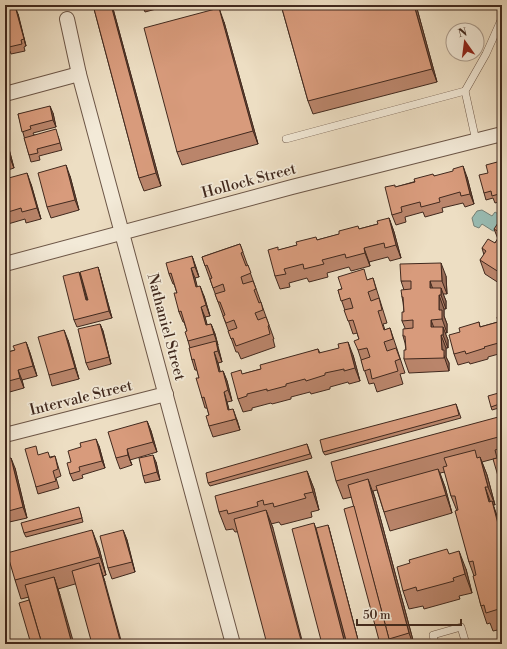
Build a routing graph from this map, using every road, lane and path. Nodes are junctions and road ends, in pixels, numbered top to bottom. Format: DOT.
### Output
graph roads {
  1 [pos="502,18"];
  2 [pos="66,19"];
  3 [pos="79,74"];
  4 [pos="464,90"];
  5 [pos="5,94"];
  6 [pos="502,134"];
  7 [pos="286,139"];
  8 [pos="476,141"];
  9 [pos="122,232"];
  10 [pos="5,264"];
  11 [pos="166,394"];
  12 [pos="5,436"];
  13 [pos="233,644"];
  14 [pos="435,644"];
  15 [pos="466,644"];
  1 -- 4 [label="lane"];
  2 -- 3 [label="street, Nathaniel Street"];
  3 -- 5 [label="street"];
  3 -- 9 [label="street, Nathaniel Street"];
  4 -- 7 [label="lane"];
  4 -- 8 [label="lane"];
  6 -- 8 [label="street, Hollock Street"];
  8 -- 9 [label="street, Hollock Street"];
  9 -- 10 [label="street, Hollock Street"];
  9 -- 11 [label="street, Nathaniel Street"];
  11 -- 12 [label="street, Intervale Street"];
  11 -- 13 [label="street, Nathaniel Street"];
  14 -- 15 [label="lane"];
}
